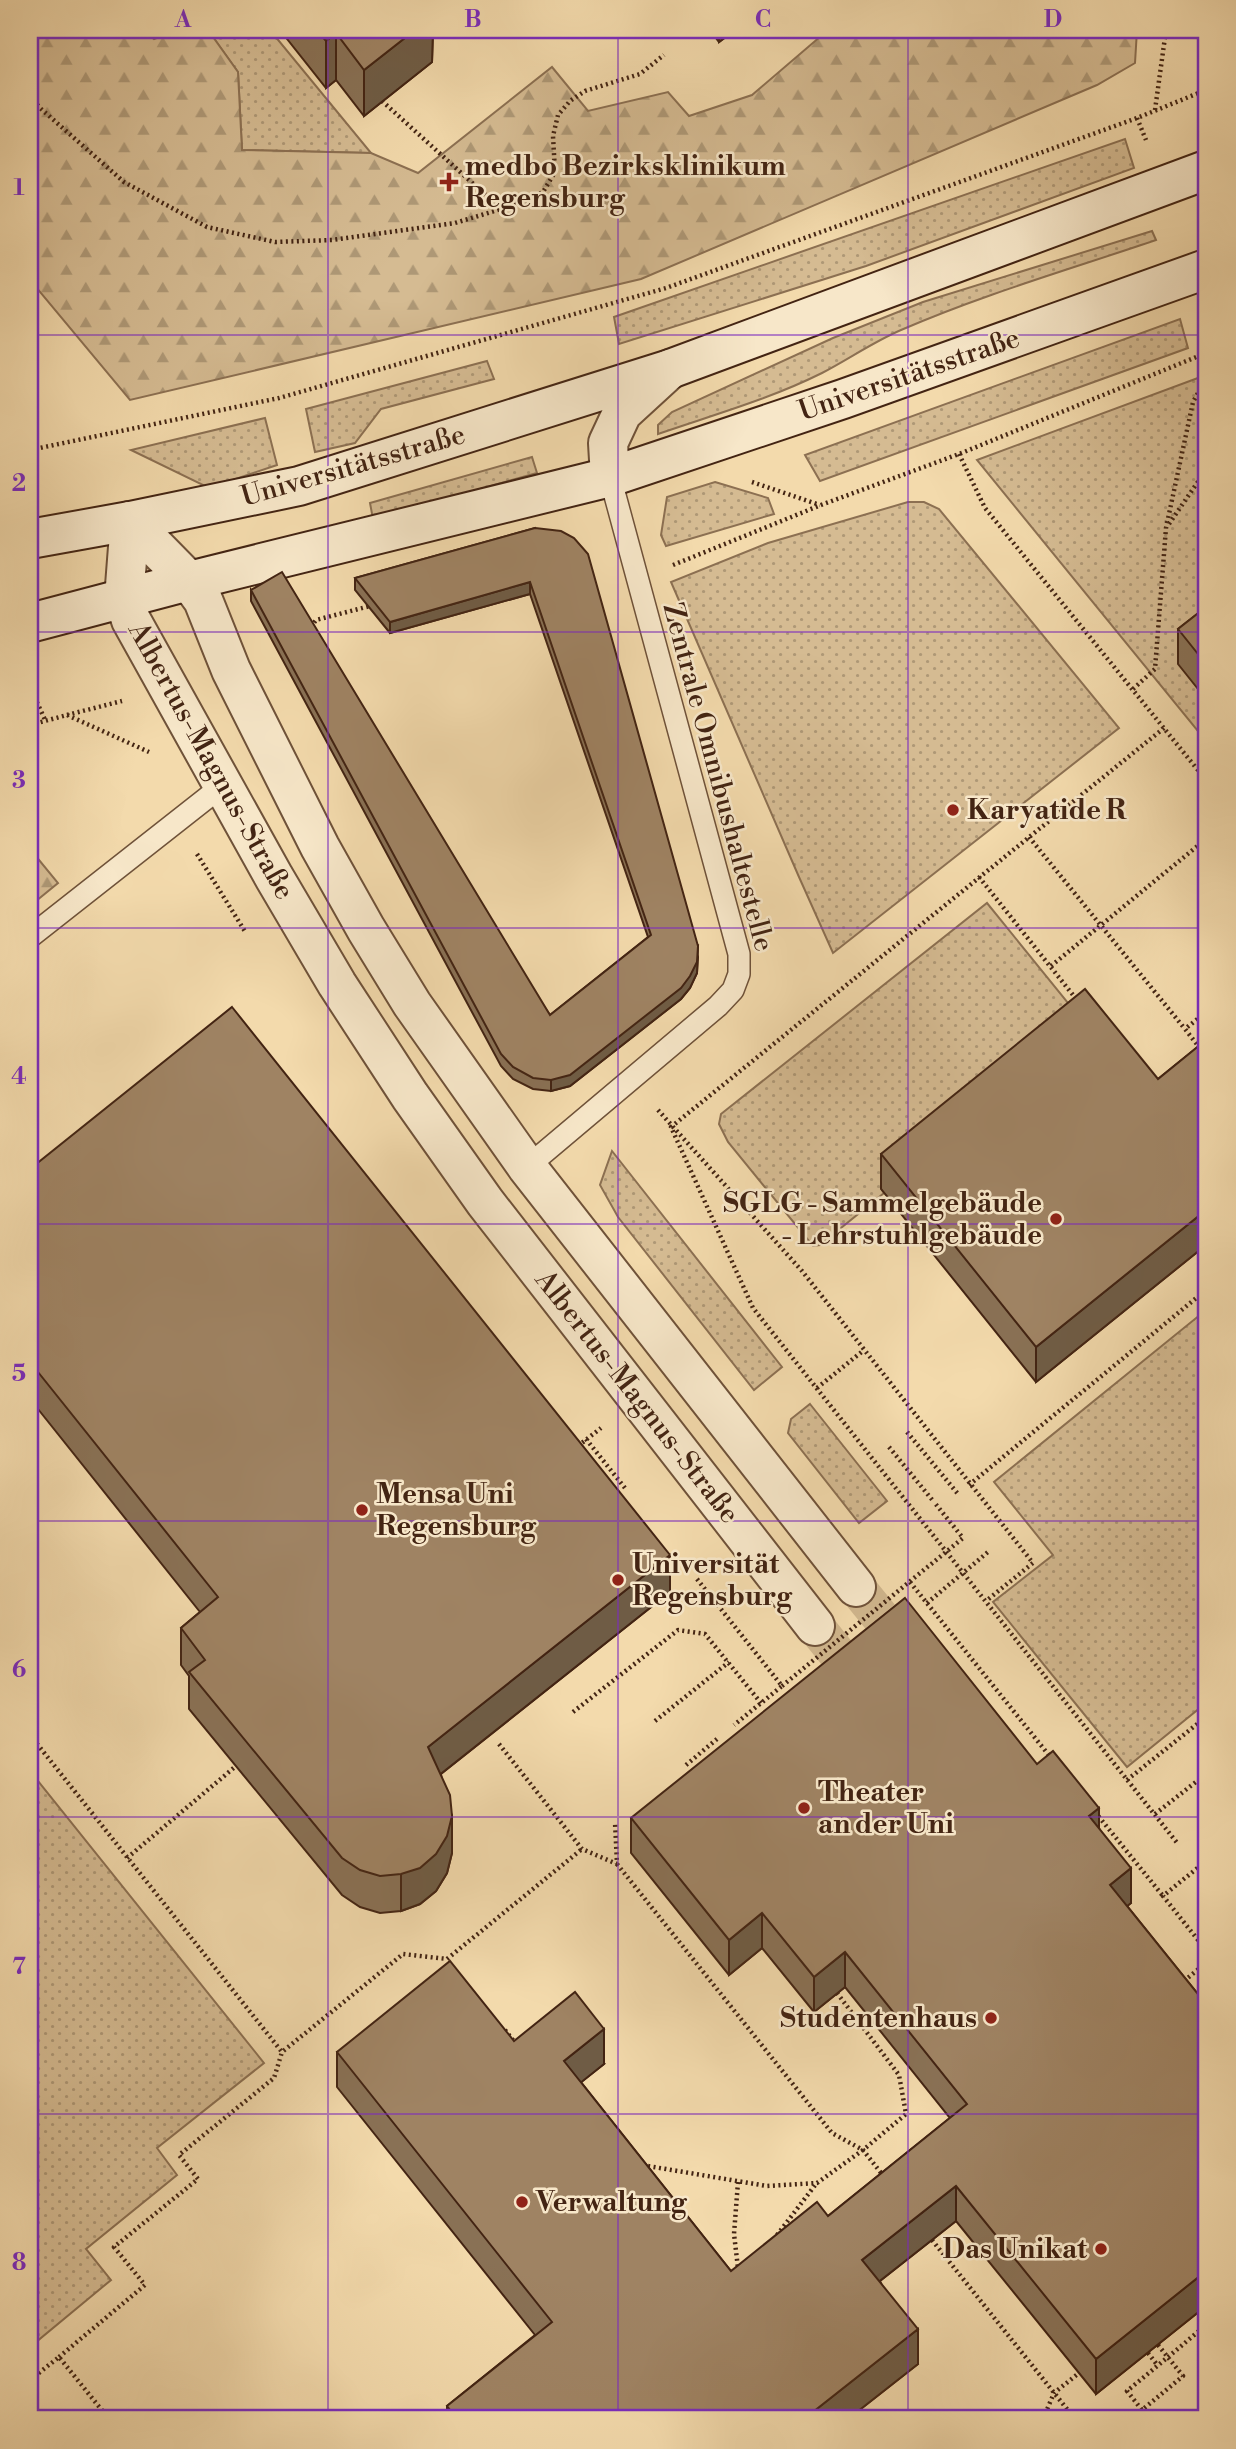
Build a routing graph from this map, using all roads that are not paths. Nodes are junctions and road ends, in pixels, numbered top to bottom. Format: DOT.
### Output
graph roads {
  1 [pos="1206,170"];
  2 [pos="1206,269"];
  3 [pos="670,369"];
  4 [pos="610,477"];
  5 [pos="130,522"];
  6 [pos="30,539"];
  7 [pos="189,581"];
  8 [pos="124,599"];
  9 [pos="30,623"];
  10 [pos="222,786"];
  11 [pos="30,937"];
  12 [pos="527,1167"];
  13 [pos="485,1202"];
  14 [pos="856,1587"];
  15 [pos="815,1626"];
  1 -- 3 [label="street, Universitätsstraße"];
  2 -- 4 [label="street, Universitätsstraße"];
  3 -- 4 [label="street, Universitätsstraße"];
  3 -- 5 [label="street, Universitätsstraße"];
  4 -- 7 [label="street, Universitätsstraße"];
  4 -- 12 [label="lane, Zentrale Omnibushaltestelle"];
  5 -- 6 [label="street, Universitätsstraße"];
  5 -- 7 [label="street, Albertus-Magnus-Straße"];
  5 -- 8 [label="street, Albertus-Magnus-Straße"];
  7 -- 8 [label="street, Universitätsstraße"];
  7 -- 12 [label="street, Albertus-Magnus-Straße"];
  8 -- 9 [label="street, Universitätsstraße"];
  8 -- 10 [label="street, Albertus-Magnus-Straße"];
  10 -- 11 [label="lane"];
  10 -- 13 [label="street, Albertus-Magnus-Straße"];
  12 -- 13 [label="street"];
  12 -- 14 [label="street, Albertus-Magnus-Straße"];
  13 -- 15 [label="street, Albertus-Magnus-Straße"];
}
